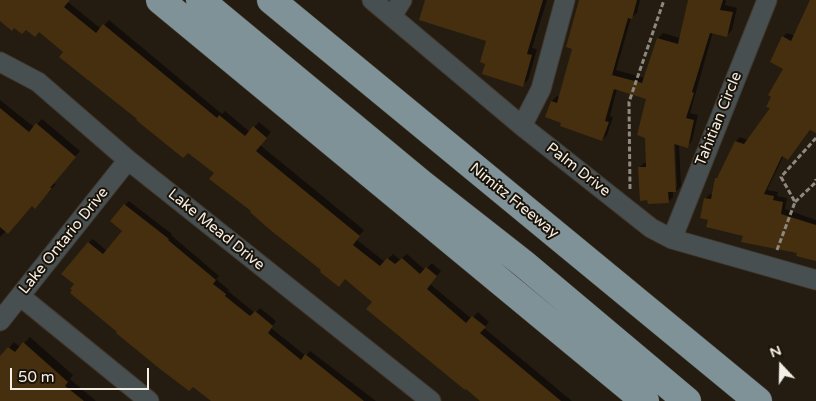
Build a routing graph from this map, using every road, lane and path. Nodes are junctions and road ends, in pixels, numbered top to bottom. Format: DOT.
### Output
graph roads {
  1 [pos="160,0"];
  2 [pos="200,0"];
  3 [pos="270,0"];
  4 [pos="372,0"];
  5 [pos="402,0"];
  6 [pos="565,0"];
  7 [pos="664,0"];
  8 [pos="767,0"];
  9 [pos="392,16"];
  10 [pos="0,62"];
  11 [pos="522,126"];
  12 [pos="816,138"];
  13 [pos="128,160"];
  14 [pos="816,179"];
  15 [pos="794,202"];
  16 [pos="624,206"];
  17 [pos="672,239"];
  18 [pos="768,266"];
  19 [pos="816,280"];
  20 [pos="20,296"];
  21 [pos="0,321"];
  22 [pos="149,401"];
  23 [pos="431,401"];
  24 [pos="645,401"];
  25 [pos="688,401"];
  26 [pos="758,401"];
  1 -- 24 [label="highway"];
  2 -- 25 [label="highway"];
  3 -- 26 [label="highway, Nimitz Freeway"];
  4 -- 9 [label="street, Palm Drive"];
  5 -- 9 [label="street"];
  6 -- 11 [label="street"];
  7 -- 16 [label="path"];
  8 -- 17 [label="street, Tahitian Circle"];
  9 -- 11 [label="street, Palm Drive"];
  10 -- 13 [label="street, Lake Mead Drive"];
  11 -- 16 [label="street, Palm Drive"];
  12 -- 15 [label="path"];
  13 -- 20 [label="street, Lake Ontario Drive"];
  13 -- 23 [label="street, Lake Mead Drive"];
  14 -- 15 [label="path"];
  15 -- 18 [label="path"];
  16 -- 17 [label="street, Palm Drive"];
  17 -- 18 [label="street, Palm Drive"];
  18 -- 19 [label="street, Palm Drive"];
  20 -- 21 [label="street, Lake Ontario Drive"];
  20 -- 22 [label="street"];
}
